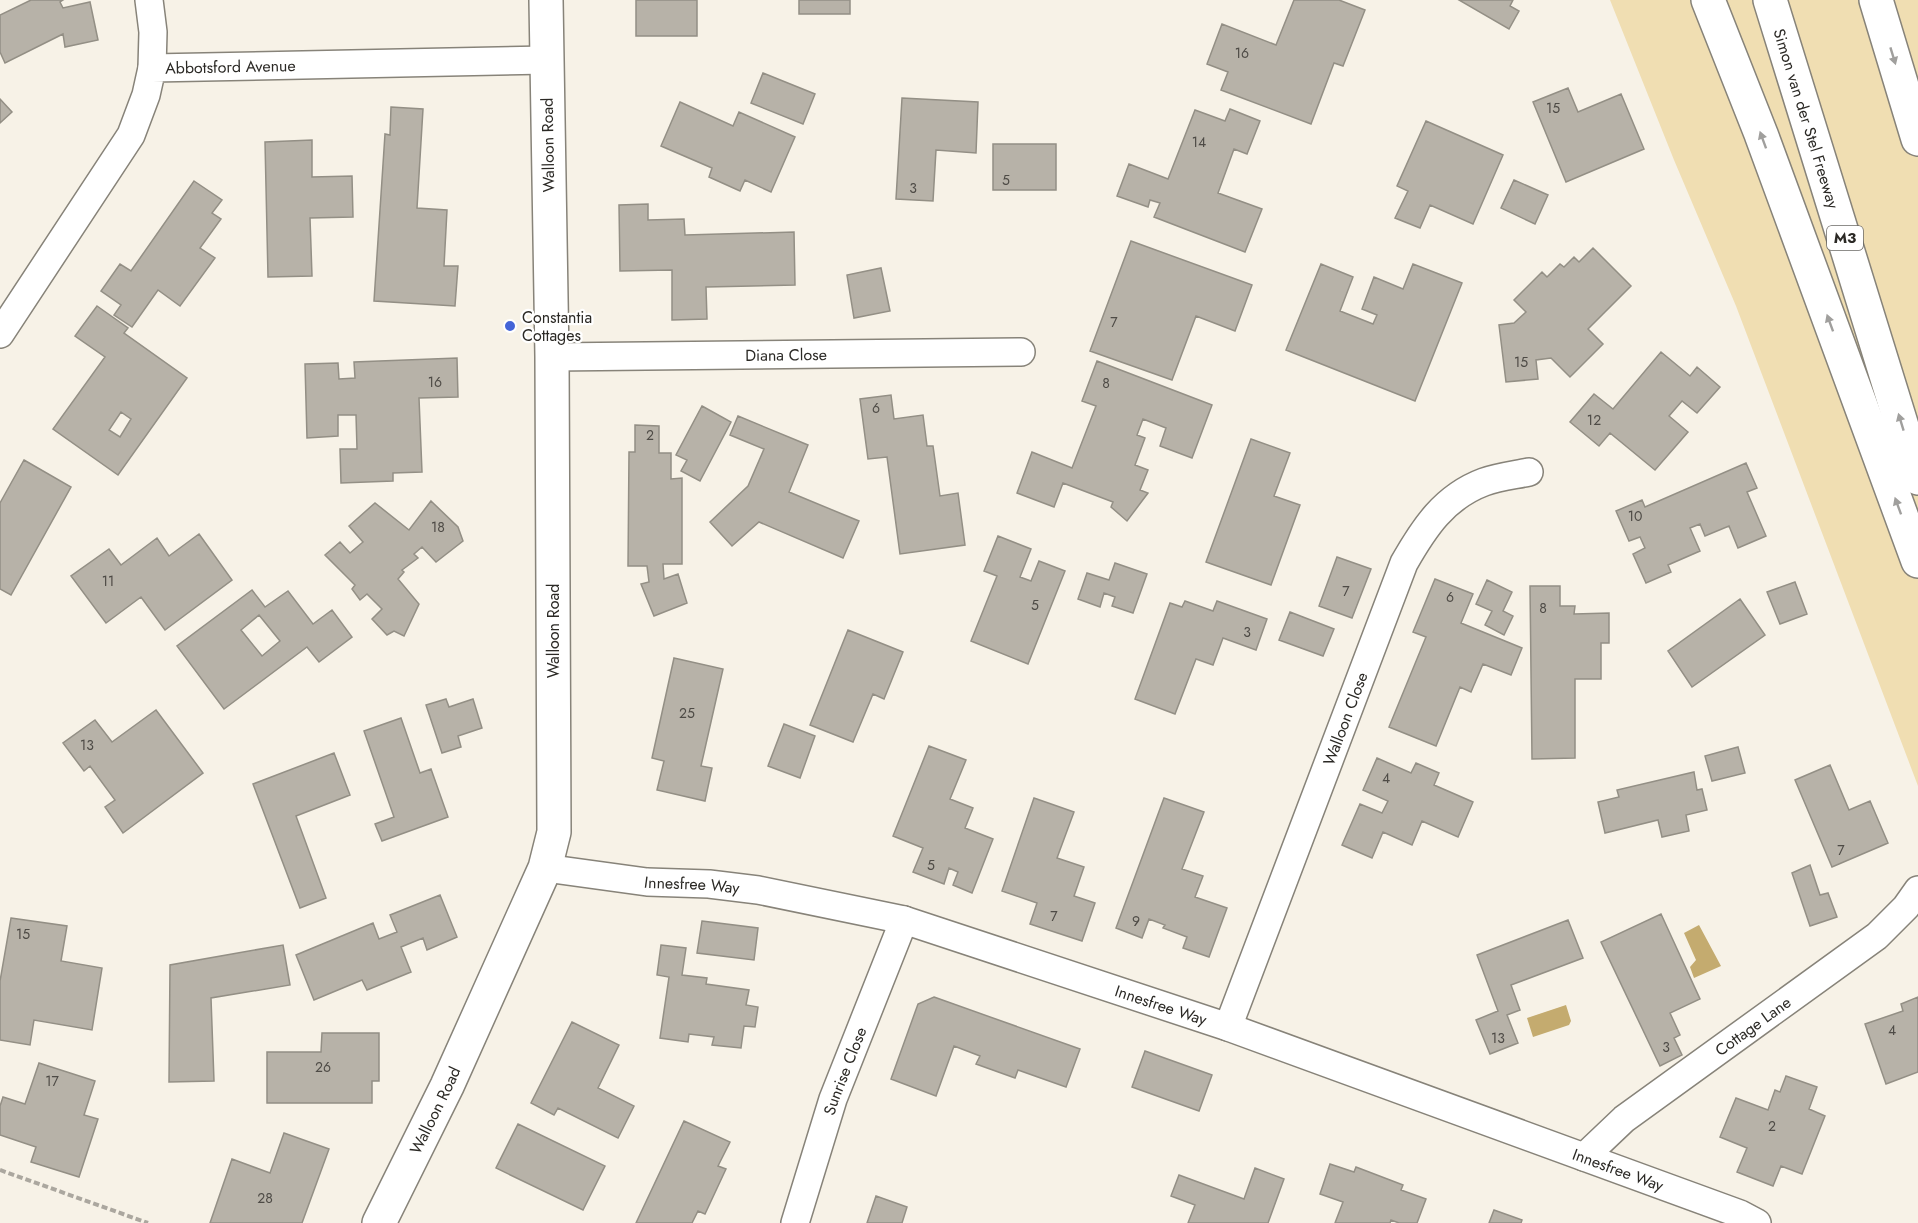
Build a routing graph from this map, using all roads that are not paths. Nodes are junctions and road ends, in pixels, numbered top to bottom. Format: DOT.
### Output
graph roads {
  1 [pos="149,0"];
  2 [pos="546,0"];
  3 [pos="1708,0"];
  4 [pos="1770,0"];
  5 [pos="1876,0"];
  6 [pos="547,60"];
  7 [pos="152,68"];
  8 [pos="1918,139"];
  9 [pos="0,334"];
  10 [pos="1021,352"];
  11 [pos="552,357"];
  12 [pos="1529,472"];
  13 [pos="1918,478"];
  14 [pos="1918,561"];
  15 [pos="546,868"];
  16 [pos="1918,890"];
  17 [pos="904,920"];
  18 [pos="1228,1027"];
  19 [pos="1584,1157"];
  20 [pos="379,1223"];
  21 [pos="795,1223"];
  22 [pos="1757,1223"];
  1 -- 7 [label="street"];
  2 -- 6 [label="main road, Walloon Road"];
  14 -- 3 [label="main road, one-way"];
  13 -- 4 [label="main road, Simon van der Stel Freeway / M3, one-way"];
  5 -- 8 [label="main road, one-way"];
  6 -- 7 [label="street, Abbotsford Avenue"];
  6 -- 11 [label="main road, Walloon Road"];
  7 -- 9 [label="street, Abbotsford Avenue"];
  10 -- 11 [label="street, Diana Close"];
  11 -- 15 [label="main road, Walloon Road"];
  12 -- 18 [label="street, Walloon Close"];
  15 -- 17 [label="street, Innesfree Way"];
  15 -- 20 [label="main road, Walloon Road"];
  16 -- 19 [label="street, Cottage Lane"];
  17 -- 18 [label="street, Innesfree Way"];
  17 -- 21 [label="street, Sunrise Close"];
  18 -- 19 [label="street, Innesfree Way"];
  19 -- 22 [label="street, Innesfree Way"];
}
